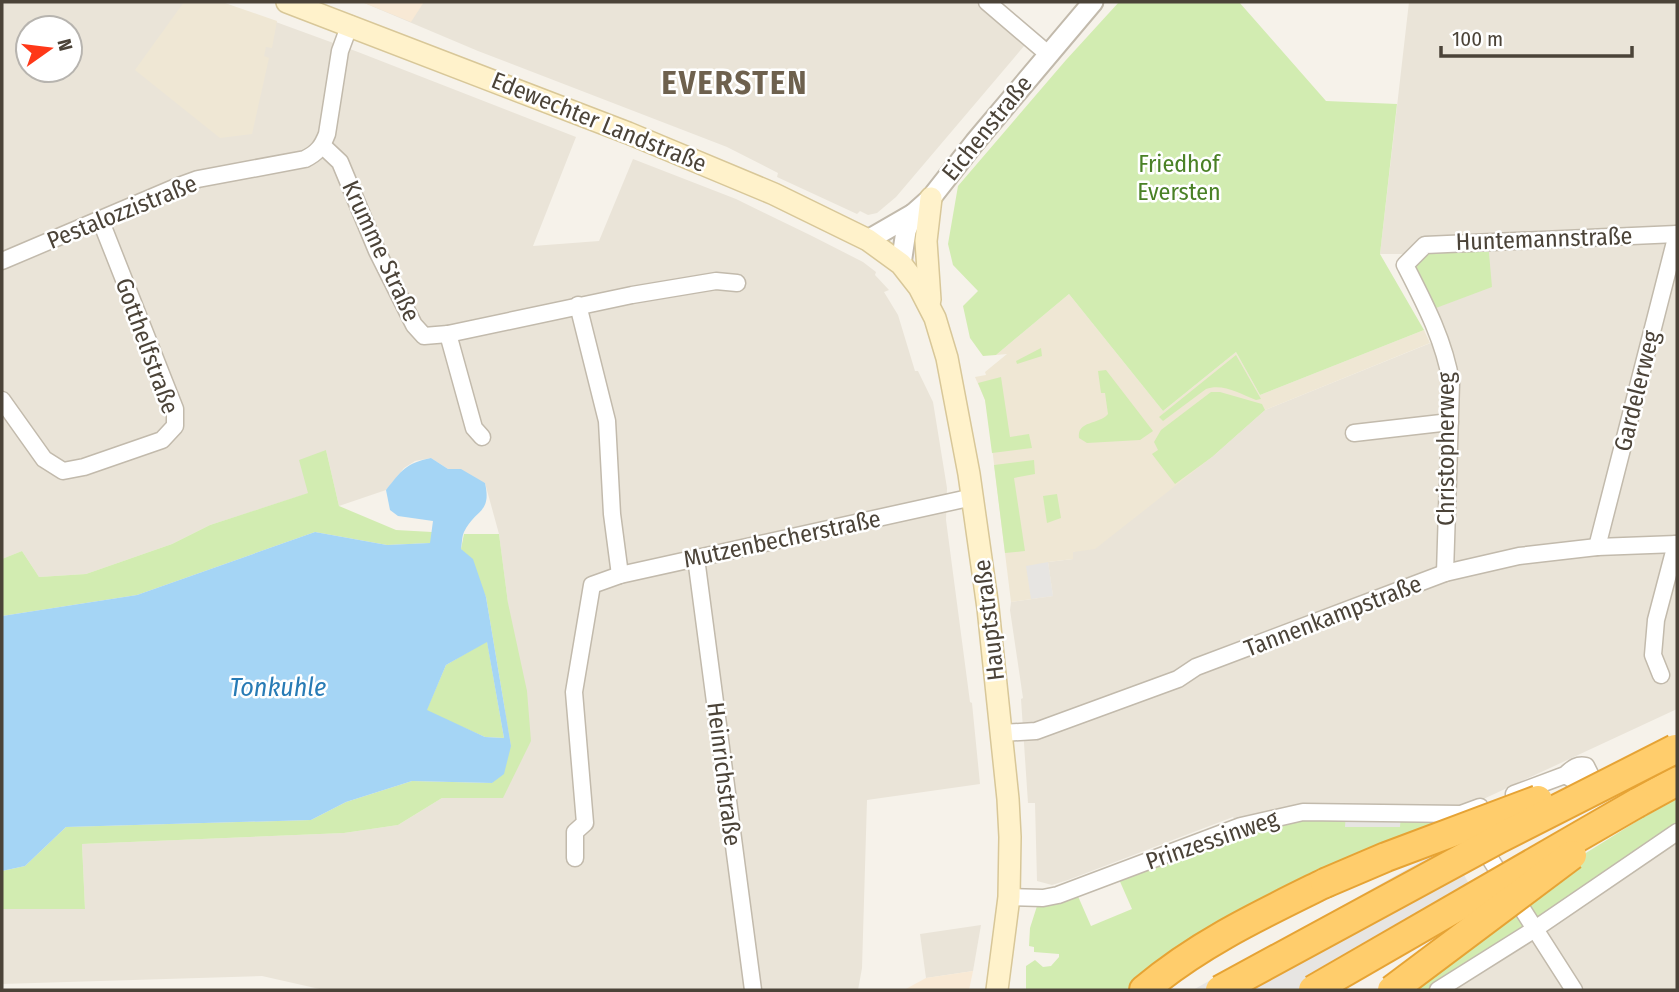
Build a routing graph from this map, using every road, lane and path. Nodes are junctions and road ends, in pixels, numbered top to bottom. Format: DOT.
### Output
graph roads {
  1 [pos="287,2"];
  2 [pos="987,2"];
  3 [pos="1093,2"];
  4 [pos="350,24"];
  5 [pos="1048,54"];
  6 [pos="323,146"];
  7 [pos="931,198"];
  8 [pos="913,214"];
  9 [pos="100,219"];
  10 [pos="1677,234"];
  11 [pos="868,240"];
  12 [pos="926,247"];
  13 [pos="1415,254"];
  14 [pos="2,261"];
  15 [pos="901,264"];
  16 [pos="737,283"];
  17 [pos="578,306"];
  18 [pos="932,311"];
  19 [pos="448,334"];
  20 [pos="2,400"];
  21 [pos="1450,422"];
  22 [pos="478,433"];
  23 [pos="1354,433"];
  24 [pos="973,497"];
  25 [pos="1676,544"];
  26 [pos="1597,547"];
  27 [pos="696,558"];
  28 [pos="1445,573"];
  29 [pos="620,575"];
  30 [pos="1661,675"];
  31 [pos="1002,733"];
  32 [pos="1676,748"];
  33 [pos="1565,775"];
  34 [pos="1677,781"];
  35 [pos="1637,803"];
  36 [pos="1461,814"];
  37 [pos="1677,832"];
  38 [pos="575,858"];
  39 [pos="1009,897"];
  40 [pos="1535,929"];
  41 [pos="753,990"];
  42 [pos="997,990"];
  43 [pos="1144,990"];
  44 [pos="1220,990"];
  45 [pos="1312,990"];
  46 [pos="1392,990"];
  47 [pos="1438,990"];
  48 [pos="1574,990"];
  1 -- 4 [label="main road, Edewechter Landstraße"];
  2 -- 5 [label="street"];
  3 -- 5 [label="street, Eichenstraße"];
  4 -- 6 [label="street"];
  4 -- 11 [label="main road, Edewechter Landstraße"];
  5 -- 7 [label="street, Eichenstraße"];
  6 -- 9 [label="street, Pestalozzistraße"];
  6 -- 19 [label="street, Krumme Straße"];
  7 -- 8 [label="street, Eichenstraße"];
  7 -- 12 [label="main road"];
  8 -- 11 [label="street, Eichenstraße"];
  8 -- 15 [label="street"];
  9 -- 14 [label="street, Pestalozzistraße"];
  9 -- 20 [label="street, Gotthelfstraße"];
  10 -- 13 [label="street, Huntemannstraße"];
  10 -- 26 [label="street, Gardelerweg"];
  11 -- 15 [label="main road, Edewechter Landstraße"];
  12 -- 15 [label="main road"];
  12 -- 18 [label="main road"];
  13 -- 21 [label="street, Christopherweg"];
  15 -- 18 [label="main road, Hauptstraße"];
  16 -- 17 [label="street, Krumme Straße"];
  17 -- 19 [label="street, Krumme Straße"];
  17 -- 29 [label="street"];
  18 -- 24 [label="main road, Hauptstraße"];
  19 -- 22 [label="street"];
  21 -- 23 [label="street"];
  21 -- 28 [label="street, Christopherweg"];
  24 -- 27 [label="street, Mutzenbecherstraße"];
  24 -- 31 [label="main road, Hauptstraße"];
  25 -- 26 [label="street, Tannenkampstraße"];
  25 -- 30 [label="street, Tannenkampstraße"];
  26 -- 28 [label="street, Tannenkampstraße"];
  27 -- 29 [label="street, Mutzenbecherstraße"];
  27 -- 41 [label="street, Heinrichstraße"];
  28 -- 31 [label="street, Tannenkampstraße"];
  29 -- 38 [label="street, Mutzenbecherstraße"];
  31 -- 39 [label="main road, Hauptstraße"];
  32 -- 43 [label="highway, bridge"];
  32 -- 44 [label="highway, bridge"];
  33 -- 36 [label="street, Prinzessinweg"];
  34 -- 35 [label="highway"];
  35 -- 45 [label="highway, bridge"];
  35 -- 46 [label="highway, bridge"];
  36 -- 39 [label="street, Prinzessinweg"];
  36 -- 40 [label="street"];
  37 -- 40 [label="street"];
  39 -- 42 [label="main road, Hauptstraße"];
  40 -- 47 [label="street"];
  40 -- 48 [label="street"];
}
